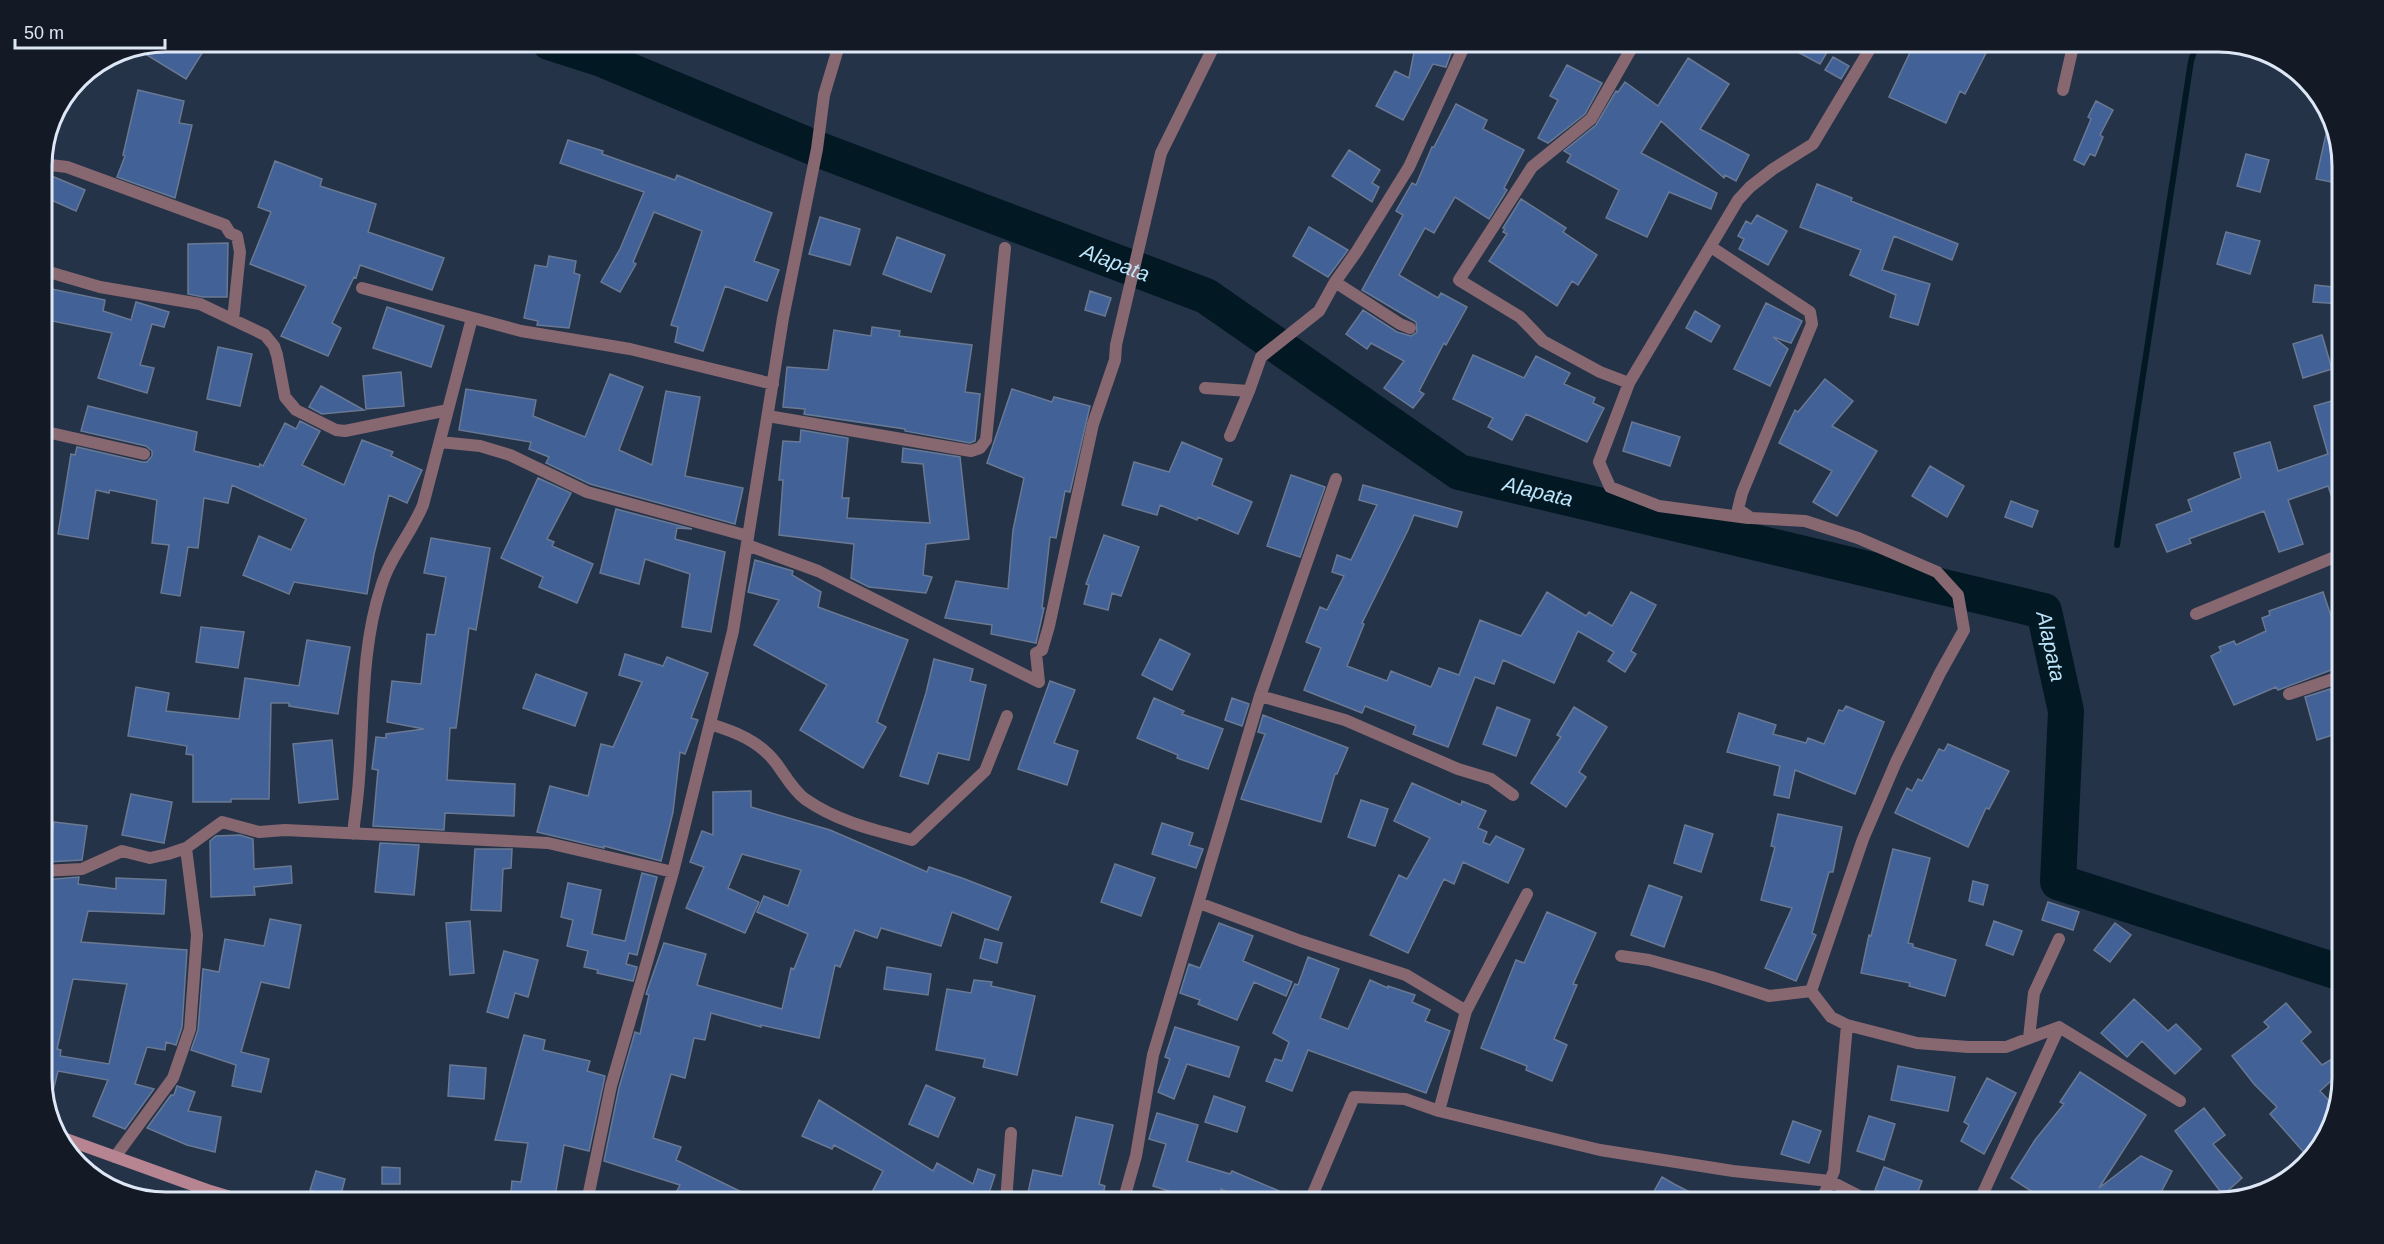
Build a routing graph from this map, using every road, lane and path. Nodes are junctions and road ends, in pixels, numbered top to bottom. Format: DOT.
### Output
graph roads {
  1 [pos="1211,52"];
  2 [pos="1461,52"];
  3 [pos="1631,52"];
  4 [pos="1868,52"];
  5 [pos="2072,52"];
  6 [pos="837,53"];
  7 [pos="2063,90"];
  8 [pos="53,165"];
  9 [pos="1712,247"];
  10 [pos="1005,248"];
  11 [pos="53,273"];
  12 [pos="1335,282"];
  13 [pos="362,288"];
  14 [pos="472,318"];
  15 [pos="234,320"];
  16 [pos="1410,328"];
  17 [pos="1629,383"];
  18 [pos="773,384"];
  19 [pos="1205,388"];
  20 [pos="1250,391"];
  21 [pos="448,410"];
  22 [pos="768,416"];
  23 [pos="53,433"];
  24 [pos="1230,436"];
  25 [pos="440,442"];
  26 [pos="144,454"];
  27 [pos="1336,479"];
  28 [pos="1751,518"];
  29 [pos="748,541"];
  30 [pos="2331,558"];
  31 [pos="2196,614"];
  32 [pos="2332,679"];
  33 [pos="2289,693"];
  34 [pos="1260,696"];
  35 [pos="1007,716"];
  36 [pos="710,724"];
  37 [pos="1513,795"];
  38 [pos="353,834"];
  39 [pos="186,848"];
  40 [pos="53,871"];
  41 [pos="673,872"];
  42 [pos="1527,894"];
  43 [pos="1199,903"];
  44 [pos="2059,939"];
  45 [pos="1621,957"];
  46 [pos="1811,991"];
  47 [pos="1466,1011"];
  48 [pos="1847,1025"];
  49 [pos="2059,1027"];
  50 [pos="2029,1038"];
  51 [pos="2180,1101"];
  52 [pos="1439,1111"];
  53 [pos="1011,1133"];
  54 [pos="72,1142"];
  55 [pos="115,1157"];
  56 [pos="1830,1181"];
  57 [pos="214,1192"];
  58 [pos="589,1192"];
  59 [pos="1007,1192"];
  60 [pos="1126,1192"];
  61 [pos="1314,1192"];
  62 [pos="1825,1192"];
  63 [pos="1851,1192"];
  64 [pos="1984,1192"];
  1 -- 29 [label="street"];
  2 -- 12 [label="street"];
  3 -- 17 [label="street"];
  4 -- 9 [label="street"];
  5 -- 7 [label="street"];
  6 -- 18 [label="street"];
  8 -- 15 [label="street"];
  9 -- 17 [label="street"];
  9 -- 28 [label="street"];
  10 -- 22 [label="street"];
  11 -- 15 [label="street"];
  12 -- 16 [label="street"];
  12 -- 20 [label="street"];
  13 -- 14 [label="street"];
  14 -- 18 [label="street"];
  14 -- 21 [label="street"];
  15 -- 21 [label="street"];
  17 -- 28 [label="street"];
  18 -- 22 [label="street"];
  19 -- 20 [label="street"];
  20 -- 24 [label="street"];
  21 -- 25 [label="street"];
  22 -- 29 [label="street"];
  23 -- 26 [label="street"];
  25 -- 29 [label="street"];
  25 -- 38 [label="street"];
  27 -- 34 [label="street"];
  28 -- 46 [label="street"];
  29 -- 36 [label="street"];
  30 -- 31 [label="street"];
  32 -- 33 [label="street"];
  34 -- 37 [label="street"];
  34 -- 43 [label="street"];
  35 -- 36 [label="street"];
  36 -- 41 [label="street"];
  38 -- 39 [label="street"];
  38 -- 41 [label="street"];
  39 -- 40 [label="street"];
  39 -- 55 [label="street"];
  41 -- 58 [label="street"];
  42 -- 47 [label="street"];
  43 -- 47 [label="street"];
  43 -- 60 [label="street"];
  44 -- 50 [label="street"];
  45 -- 46 [label="street"];
  46 -- 48 [label="street"];
  47 -- 52 [label="street"];
  48 -- 50 [label="street"];
  48 -- 56 [label="street"];
  49 -- 50 [label="street"];
  49 -- 51 [label="street"];
  49 -- 64 [label="street"];
  52 -- 56 [label="street"];
  52 -- 61 [label="street"];
  53 -- 59 [label="street"];
  54 -- 55 [label="main road"];
  55 -- 57 [label="main road"];
  56 -- 62 [label="street"];
  56 -- 63 [label="street"];
}
